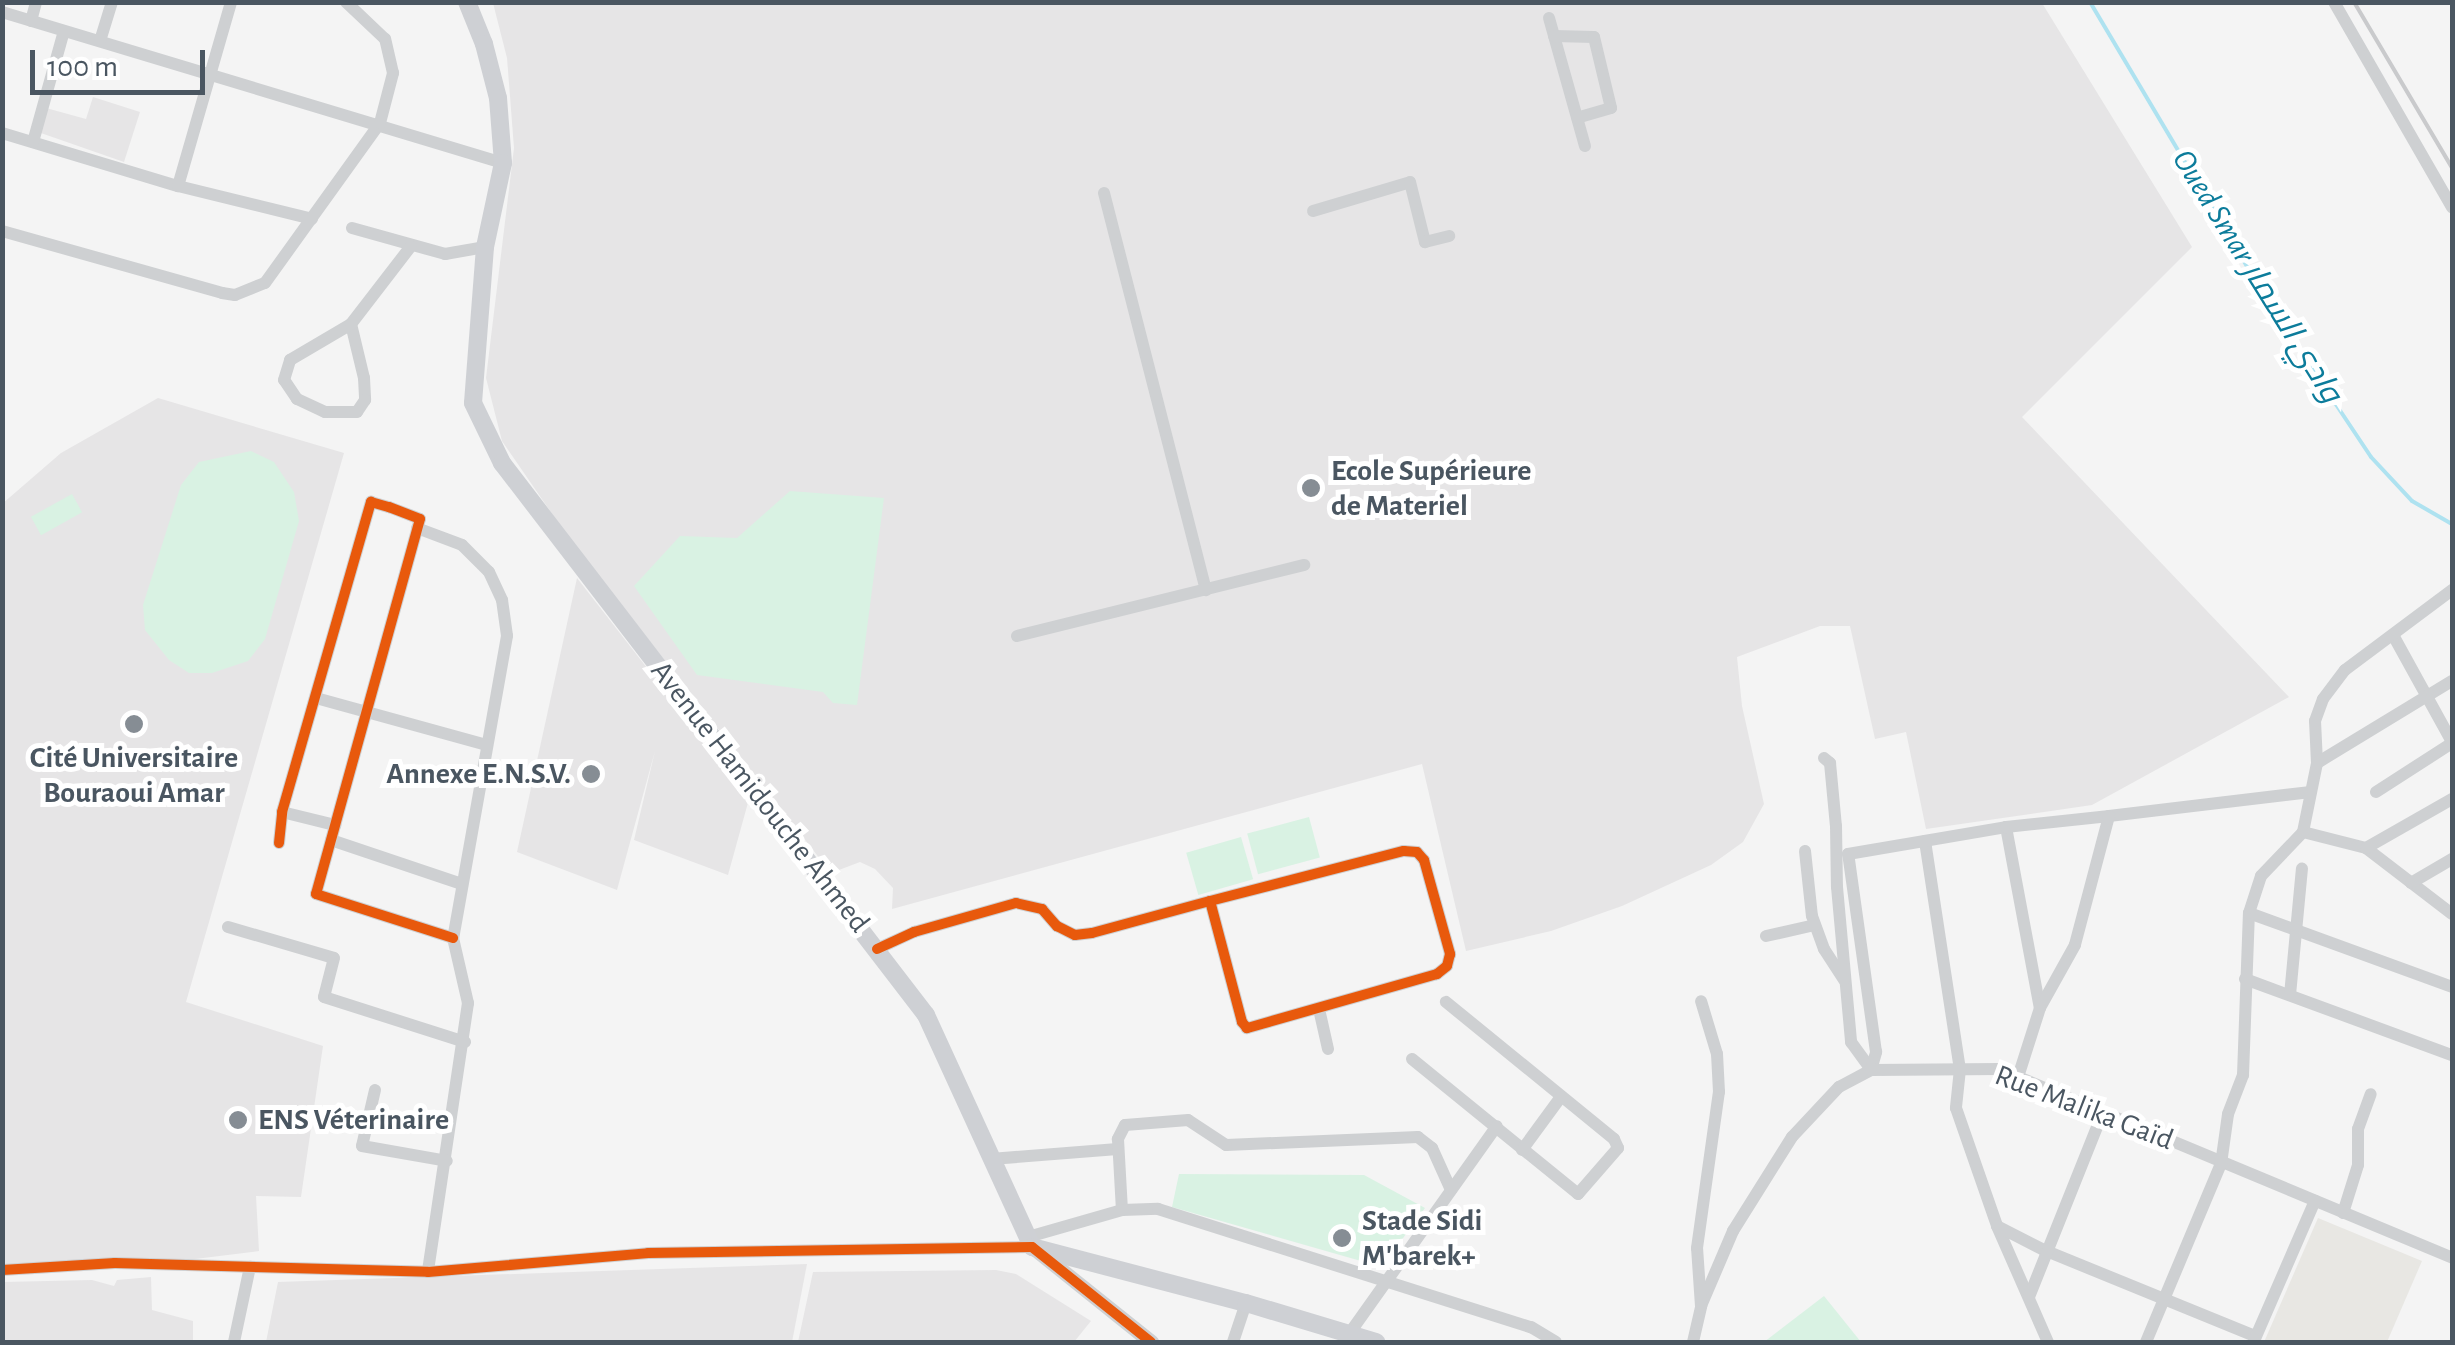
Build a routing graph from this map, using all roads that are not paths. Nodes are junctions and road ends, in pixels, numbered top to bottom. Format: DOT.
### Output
graph roads {
  1 [pos="36,2"];
  2 [pos="112,2"];
  3 [pos="231,2"];
  4 [pos="346,2"];
  5 [pos="467,2"];
  6 [pos="2334,2"];
  7 [pos="2,12"];
  8 [pos="1549,18"];
  9 [pos="30,21"];
  10 [pos="64,30"];
  11 [pos="1554,36"];
  12 [pos="100,41"];
  13 [pos="211,74"];
  14 [pos="1576,118"];
  15 [pos="380,123"];
  16 [pos="2,134"];
  17 [pos="33,142"];
  18 [pos="1584,146"];
  19 [pos="502,163"];
  20 [pos="178,186"];
  21 [pos="1104,193"];
  22 [pos="2452,207"];
  23 [pos="1313,211"];
  24 [pos="312,219"];
  25 [pos="352,228"];
  26 [pos="2,232"];
  27 [pos="1449,236"];
  28 [pos="411,246"];
  29 [pos="485,246"];
  30 [pos="352,324"];
  31 [pos="417,528"];
  32 [pos="1304,565"];
  33 [pos="1206,590"];
  34 [pos="2452,590"];
  35 [pos="2392,635"];
  36 [pos="1017,636"];
  37 [pos="2452,681"];
  38 [pos="316,698"];
  39 [pos="2426,698"];
  40 [pos="367,710"];
  41 [pos="2452,743"];
  42 [pos="488,745"];
  43 [pos="1824,758"];
  44 [pos="2317,763"];
  45 [pos="2309,792"];
  46 [pos="2376,792"];
  47 [pos="2452,799"];
  48 [pos="282,812"];
  49 [pos="2109,816"];
  50 [pos="335,825"];
  51 [pos="2006,826"];
  52 [pos="2304,832"];
  53 [pos="332,840"];
  54 [pos="1925,841"];
  55 [pos="278,842"];
  56 [pos="2366,848"];
  57 [pos="1805,850"];
  58 [pos="2452,859"];
  59 [pos="2302,869"];
  60 [pos="2412,882"];
  61 [pos="462,884"];
  62 [pos="1210,901"];
  63 [pos="2249,913"];
  64 [pos="2452,914"];
  65 [pos="1815,925"];
  66 [pos="228,927"];
  67 [pos="2296,930"];
  68 [pos="1766,936"];
  69 [pos="453,938"];
  70 [pos="877,949"];
  71 [pos="2245,979"];
  72 [pos="1846,984"];
  73 [pos="2452,987"];
  74 [pos="2290,995"];
  75 [pos="1701,1001"];
  76 [pos="1446,1002"];
  77 [pos="2040,1008"];
  78 [pos="1318,1010"];
  79 [pos="465,1042"];
  80 [pos="1328,1049"];
  81 [pos="2452,1055"];
  82 [pos="1412,1059"];
  83 [pos="1960,1069"];
  84 [pos="1871,1070"];
  85 [pos="2018,1076"];
  86 [pos="375,1090"];
  87 [pos="2370,1094"];
  88 [pos="1560,1098"];
  89 [pos="2103,1112"];
  90 [pos="1497,1126"];
  91 [pos="1118,1149"];
  92 [pos="1522,1150"];
  93 [pos="991,1159"];
  94 [pos="447,1160"];
  95 [pos="2221,1164"];
  96 [pos="1450,1190"];
  97 [pos="2315,1201"];
  98 [pos="1122,1210"];
  99 [pos="2343,1213"];
  100 [pos="1997,1226"];
  101 [pos="1030,1242"];
  102 [pos="2044,1250"];
  103 [pos="2452,1257"];
  104 [pos="250,1268"];
  105 [pos="2,1270"];
  106 [pos="428,1272"];
  107 [pos="1387,1280"];
  108 [pos="2029,1297"];
  109 [pos="2163,1297"];
  110 [pos="1246,1302"];
  111 [pos="1701,1306"];
  112 [pos="1349,1334"];
  113 [pos="2254,1339"];
  114 [pos="234,1342"];
  115 [pos="1150,1342"];
  116 [pos="1233,1342"];
  117 [pos="1376,1342"];
  118 [pos="1556,1342"];
  119 [pos="1694,1342"];
  120 [pos="2048,1342"];
  121 [pos="2146,1342"];
  1 -- 9 [label="street"];
  2 -- 12 [label="street"];
  3 -- 13 [label="street"];
  4 -- 15 [label="street"];
  5 -- 19 [label="main road, Avenue Hamidouche Ahmed"];
  6 -- 22 [label="street"];
  7 -- 9 [label="street"];
  8 -- 11 [label="street"];
  9 -- 10 [label="street"];
  10 -- 12 [label="street"];
  10 -- 17 [label="street"];
  11 -- 14 [label="street"];
  11 -- 14 [label="street"];
  12 -- 13 [label="street"];
  13 -- 15 [label="street"];
  13 -- 20 [label="street"];
  14 -- 18 [label="street"];
  15 -- 19 [label="street"];
  15 -- 24 [label="street"];
  16 -- 17 [label="street"];
  17 -- 20 [label="street"];
  19 -- 29 [label="main road, Avenue Hamidouche Ahmed"];
  20 -- 24 [label="street"];
  21 -- 33 [label="street"];
  23 -- 27 [label="street"];
  24 -- 26 [label="street"];
  25 -- 28 [label="street"];
  28 -- 29 [label="street"];
  28 -- 30 [label="street"];
  29 -- 70 [label="main road, Avenue Hamidouche Ahmed"];
  30 -- 30 [label="street"];
  31 -- 38 [label="street"];
  31 -- 40 [label="street"];
  31 -- 42 [label="street"];
  32 -- 33 [label="street"];
  33 -- 36 [label="street"];
  34 -- 35 [label="street"];
  35 -- 39 [label="street"];
  35 -- 44 [label="street"];
  37 -- 39 [label="street"];
  38 -- 40 [label="street"];
  38 -- 48 [label="street"];
  39 -- 41 [label="street"];
  39 -- 44 [label="street"];
  40 -- 42 [label="street"];
  40 -- 50 [label="street"];
  41 -- 46 [label="street"];
  42 -- 61 [label="street"];
  43 -- 72 [label="street"];
  44 -- 45 [label="street"];
  45 -- 49 [label="street"];
  45 -- 52 [label="street"];
  47 -- 56 [label="street"];
  48 -- 50 [label="street"];
  48 -- 55 [label="street"];
  49 -- 51 [label="street"];
  49 -- 77 [label="street"];
  50 -- 53 [label="street"];
  51 -- 54 [label="street"];
  51 -- 77 [label="street"];
  52 -- 56 [label="street"];
  52 -- 63 [label="street"];
  53 -- 61 [label="street"];
  53 -- 69 [label="street"];
  54 -- 83 [label="street"];
  54 -- 84 [label="street"];
  56 -- 60 [label="street"];
  57 -- 65 [label="street"];
  58 -- 60 [label="street"];
  59 -- 67 [label="street"];
  60 -- 64 [label="street"];
  61 -- 69 [label="street"];
  62 -- 70 [label="street"];
  62 -- 78 [label="street"];
  62 -- 78 [label="street"];
  63 -- 67 [label="street"];
  63 -- 71 [label="street"];
  65 -- 68 [label="street"];
  65 -- 72 [label="street"];
  66 -- 79 [label="street"];
  67 -- 73 [label="street"];
  67 -- 74 [label="street"];
  69 -- 79 [label="street"];
  70 -- 93 [label="main road, Avenue Hamidouche Ahmed"];
  71 -- 74 [label="street"];
  71 -- 95 [label="street"];
  72 -- 84 [label="street"];
  74 -- 81 [label="street"];
  75 -- 111 [label="street"];
  76 -- 88 [label="street"];
  77 -- 85 [label="street"];
  78 -- 80 [label="street"];
  79 -- 94 [label="street"];
  82 -- 90 [label="street"];
  83 -- 84 [label="street, Rue Malika Gaïd"];
  83 -- 85 [label="street, Rue Malika Gaïd"];
  83 -- 100 [label="street"];
  84 -- 111 [label="street"];
  85 -- 89 [label="street, Rue Malika Gaïd"];
  86 -- 94 [label="street"];
  87 -- 99 [label="street"];
  88 -- 92 [label="street"];
  88 -- 92 [label="street"];
  89 -- 95 [label="street, Rue Malika Gaïd"];
  89 -- 102 [label="street"];
  90 -- 92 [label="street"];
  90 -- 96 [label="street"];
  91 -- 93 [label="street"];
  91 -- 96 [label="street"];
  91 -- 98 [label="street"];
  93 -- 101 [label="main road, Avenue Hamidouche Ahmed"];
  94 -- 106 [label="street"];
  95 -- 97 [label="street, Rue Malika Gaïd"];
  95 -- 109 [label="street"];
  96 -- 107 [label="street"];
  97 -- 99 [label="street, Rue Malika Gaïd"];
  97 -- 113 [label="street"];
  98 -- 101 [label="street"];
  98 -- 107 [label="street"];
  99 -- 103 [label="street, Rue Malika Gaïd"];
  100 -- 102 [label="street"];
  100 -- 108 [label="street"];
  101 -- 106 [label="street"];
  101 -- 110 [label="main road"];
  101 -- 115 [label="street"];
  102 -- 108 [label="street"];
  102 -- 109 [label="street"];
  104 -- 105 [label="street"];
  104 -- 106 [label="street"];
  104 -- 114 [label="street"];
  107 -- 112 [label="street"];
  107 -- 118 [label="street"];
  108 -- 120 [label="street"];
  109 -- 113 [label="street"];
  109 -- 121 [label="street"];
  110 -- 112 [label="main road"];
  110 -- 116 [label="street"];
  111 -- 119 [label="street"];
  112 -- 117 [label="main road"];
}
